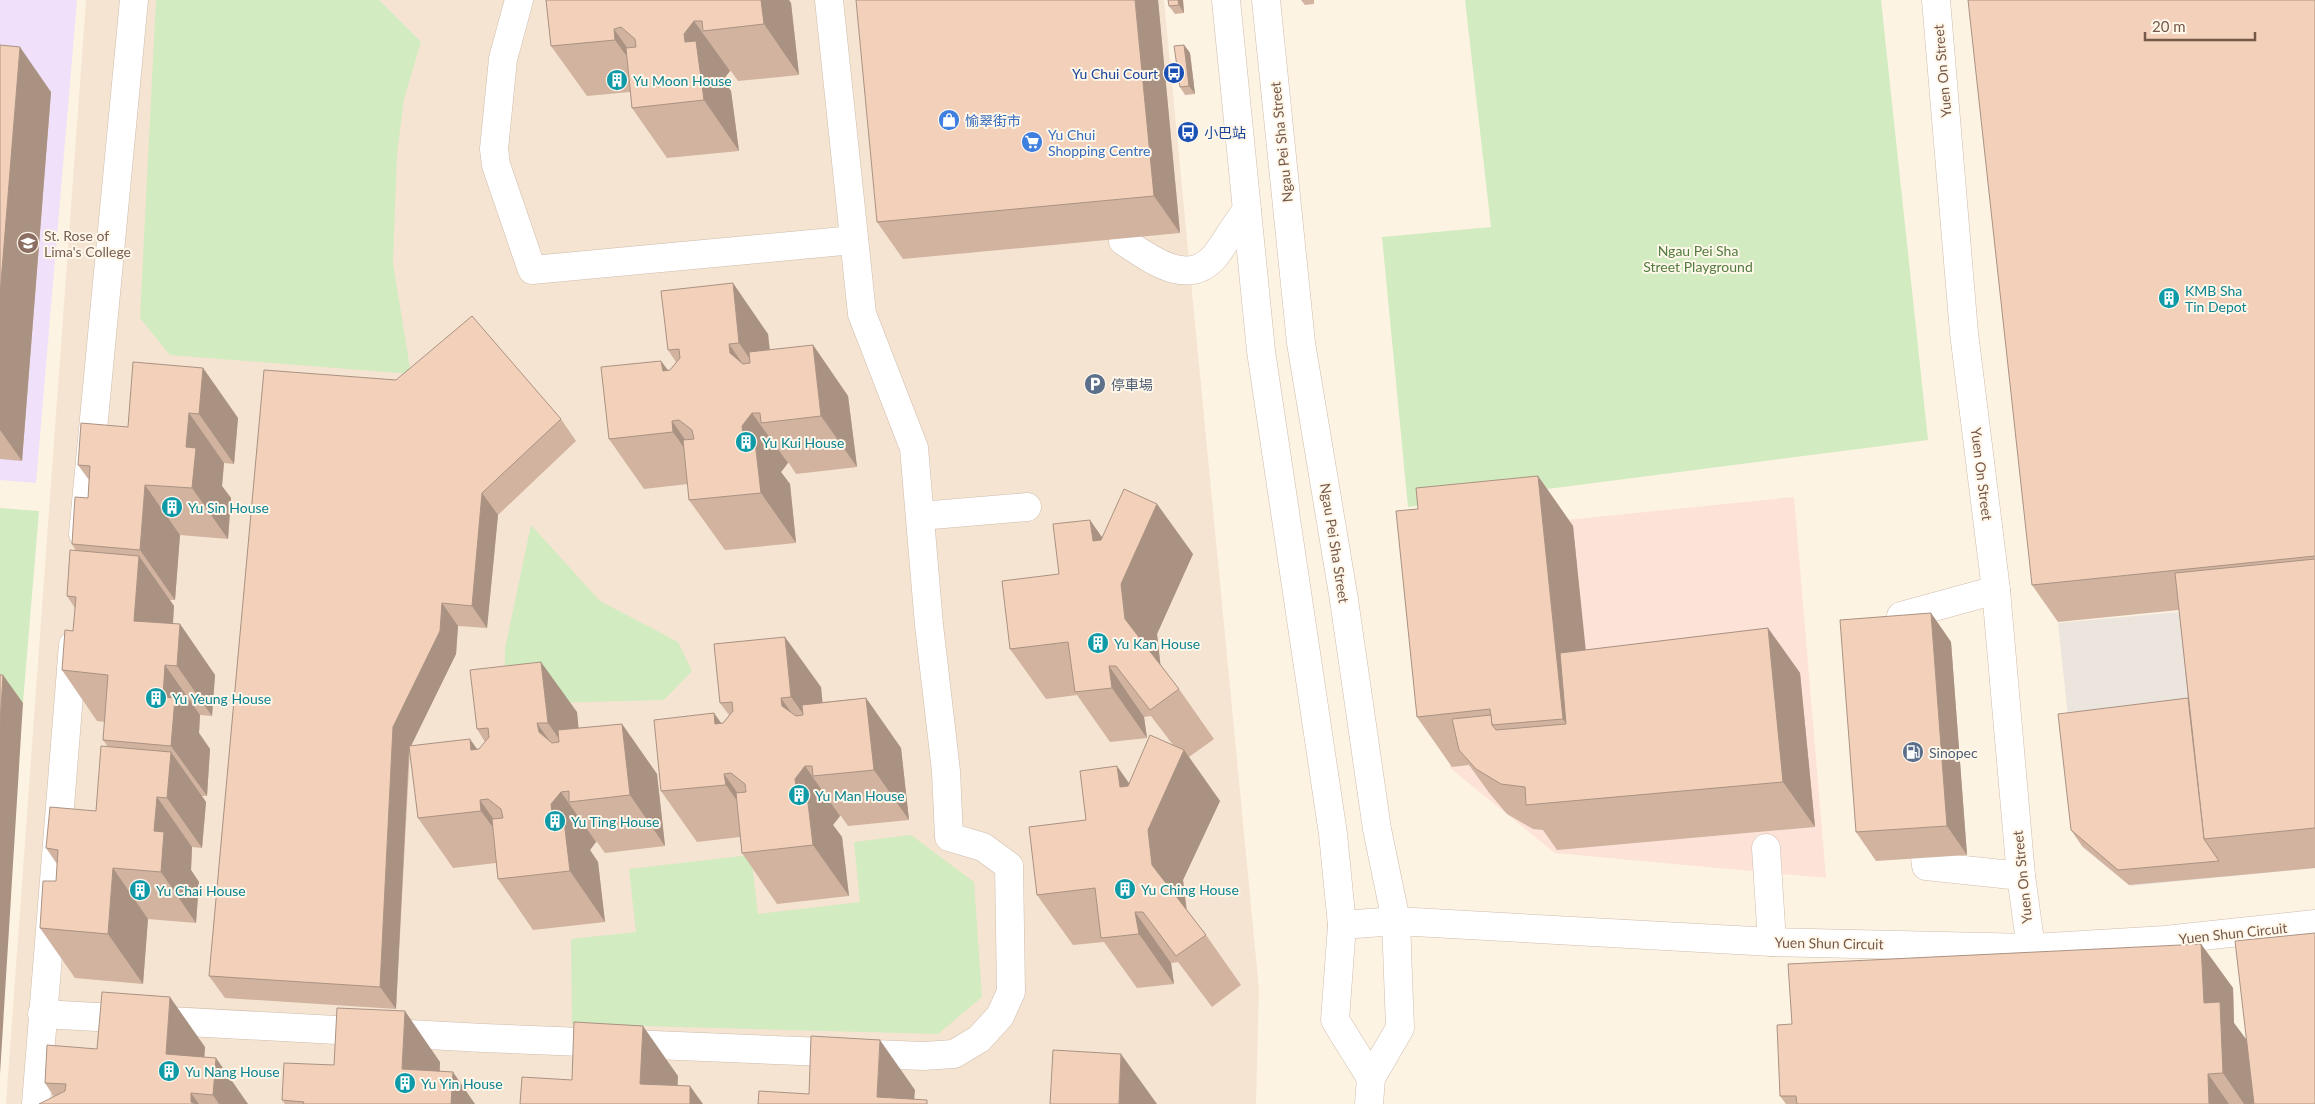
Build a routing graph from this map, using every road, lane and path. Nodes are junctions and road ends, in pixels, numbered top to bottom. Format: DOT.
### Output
graph roads {
  1 [pos="134,0"];
  2 [pos="519,0"];
  3 [pos="829,0"];
  4 [pos="1226,0"];
  5 [pos="1266,0"];
  6 [pos="1936,0"];
  7 [pos="1247,210"];
  8 [pos="854,240"];
  9 [pos="1123,241"];
  10 [pos="1027,508"];
  11 [pos="920,516"];
  12 [pos="80,562"];
  13 [pos="1996,590"];
  14 [pos="75,621"];
  15 [pos="1907,674"];
  16 [pos="1919,799"];
  17 [pos="1766,848"];
  18 [pos="2021,876"];
  19 [pos="1396,921"];
  20 [pos="1342,924"];
  21 [pos="2315,924"];
  22 [pos="1772,942"];
  23 [pos="2031,948"];
  24 [pos="42,1014"];
  25 [pos="1370,1091"];
  26 [pos="36,1104"];
  1 -- 12 [label="street"];
  2 -- 8 [label="street"];
  3 -- 8 [label="street"];
  4 -- 7 [label="street, Ngau Pei Sha Street"];
  5 -- 19 [label="street, Ngau Pei Sha Street"];
  6 -- 13 [label="street, Yuen On Street"];
  7 -- 9 [label="street"];
  7 -- 20 [label="street, Ngau Pei Sha Street"];
  8 -- 11 [label="street"];
  10 -- 11 [label="street"];
  11 -- 24 [label="street"];
  13 -- 15 [label="street"];
  13 -- 18 [label="street, Yuen On Street"];
  14 -- 24 [label="street"];
  16 -- 18 [label="street"];
  17 -- 22 [label="street"];
  18 -- 23 [label="street, Yuen On Street"];
  19 -- 20 [label="street, Yuen Shun Circuit"];
  19 -- 22 [label="street, Yuen Shun Circuit"];
  19 -- 25 [label="street, Ngau Pei Sha Street"];
  20 -- 25 [label="street, Ngau Pei Sha Street"];
  21 -- 23 [label="street, Yuen Shun Circuit"];
  22 -- 23 [label="street, Yuen Shun Circuit"];
  24 -- 26 [label="street"];
}
